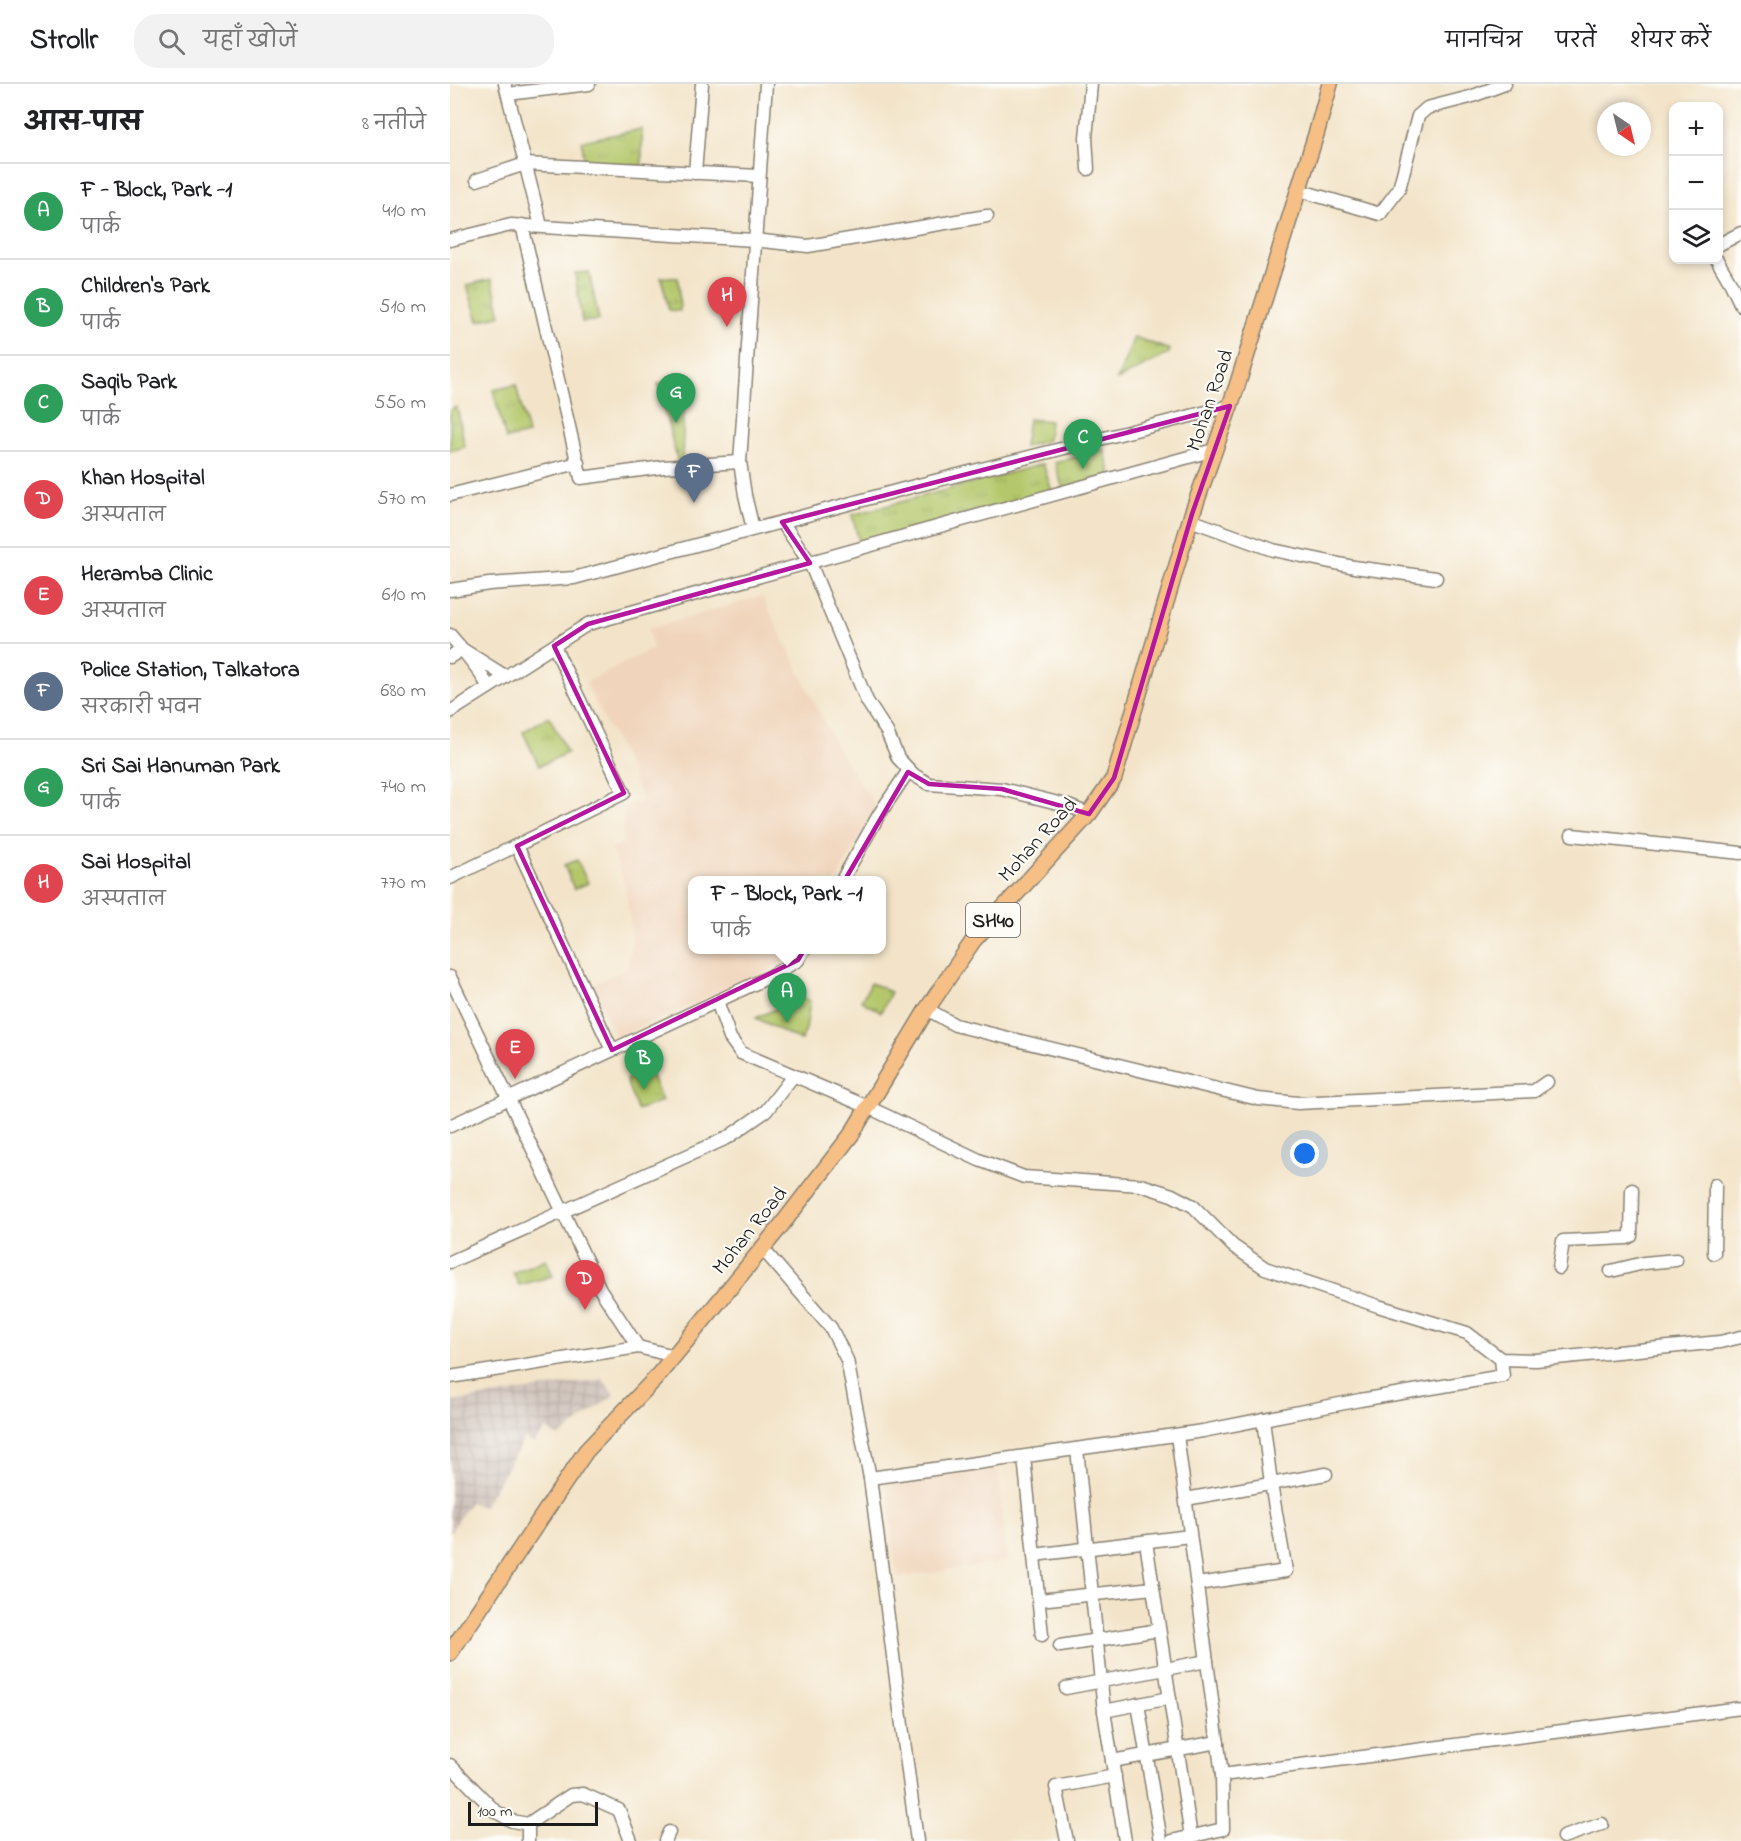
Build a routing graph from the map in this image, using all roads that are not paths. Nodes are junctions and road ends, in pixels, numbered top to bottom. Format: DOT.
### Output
graph roads {
  1 [pos="590,84"];
  2 [pos="702,84"];
  3 [pos="766,84"];
  4 [pos="1091,84"];
  5 [pos="1330,84"];
  6 [pos="1505,84"];
  7 [pos="506,89"];
  8 [pos="525,164"];
  9 [pos="1088,169"];
  10 [pos="695,173"];
  11 [pos="759,176"];
  12 [pos="477,180"];
  13 [pos="1298,190"];
  14 [pos="987,216"];
  15 [pos="522,225"];
  16 [pos="541,226"];
  17 [pos="1741,233"];
  18 [pos="450,240"];
  19 [pos="754,240"];
  20 [pos="1723,243"];
  21 [pos="1719,264"];
  22 [pos="1741,305"];
  23 [pos="1230,406"];
  24 [pos="1214,450"];
  25 [pos="740,462"];
  26 [pos="578,463"];
  27 [pos="450,495"];
  28 [pos="1190,520"];
  29 [pos="782,522"];
  30 [pos="753,529"];
  31 [pos="810,563"];
  32 [pos="1436,578"];
  33 [pos="450,590"];
  34 [pos="450,635"];
  35 [pos="554,646"];
  36 [pos="462,649"];
  37 [pos="450,657"];
  38 [pos="505,676"];
  39 [pos="489,687"];
  40 [pos="450,712"];
  41 [pos="909,770"];
  42 [pos="1089,814"];
  43 [pos="1572,835"];
  44 [pos="517,846"];
  45 [pos="1741,853"];
  46 [pos="844,876"];
  47 [pos="450,878"];
  48 [pos="802,954"];
  49 [pos="450,977"];
  50 [pos="717,1001"];
  51 [pos="927,1009"];
  52 [pos="612,1050"];
  53 [pos="793,1076"];
  54 [pos="1547,1082"];
  55 [pos="509,1098"];
  56 [pos="868,1107"];
  57 [pos="450,1126"];
  58 [pos="1716,1185"];
  59 [pos="1632,1190"];
  60 [pos="563,1211"];
  61 [pos="762,1248"];
  62 [pos="1714,1253"];
  63 [pos="1676,1260"];
  64 [pos="450,1262"];
  65 [pos="1559,1268"];
  66 [pos="1611,1270"];
  67 [pos="1741,1337"];
  68 [pos="638,1347"];
  69 [pos="674,1356"];
  70 [pos="1501,1359"];
  71 [pos="450,1377"];
  72 [pos="1263,1419"];
  73 [pos="1177,1435"];
  74 [pos="1077,1449"];
  75 [pos="1024,1456"];
  76 [pos="1326,1474"];
  77 [pos="870,1478"];
  78 [pos="1271,1484"];
  79 [pos="1186,1499"];
  80 [pos="1190,1536"];
  81 [pos="1146,1542"];
  82 [pos="1088,1549"];
  83 [pos="1034,1555"];
  84 [pos="1197,1584"];
  85 [pos="1153,1588"];
  86 [pos="1092,1594"];
  87 [pos="1039,1600"];
  88 [pos="1160,1630"];
  89 [pos="1042,1635"];
  90 [pos="1097,1640"];
  91 [pos="1060,1646"];
  92 [pos="450,1653"];
  93 [pos="1207,1661"];
  94 [pos="1165,1669"];
  95 [pos="1101,1681"];
  96 [pos="1066,1688"];
  97 [pos="1170,1698"];
  98 [pos="1138,1704"];
  99 [pos="1741,1708"];
  100 [pos="1104,1711"];
  101 [pos="1218,1742"];
  102 [pos="1178,1750"];
  103 [pos="1147,1755"];
  104 [pos="1112,1761"];
  105 [pos="450,1765"];
  106 [pos="1222,1775"];
  107 [pos="1114,1776"];
  108 [pos="528,1824"];
  109 [pos="1602,1824"];
  110 [pos="1191,1837"];
  111 [pos="1563,1837"];
  112 [pos="528,1841"];
  113 [pos="631,1841"];
  114 [pos="917,1841"];
  115 [pos="1067,1841"];
  116 [pos="1125,1841"];
  117 [pos="1161,1841"];
  118 [pos="1172,1841"];
  1 -- 7 [label="street"];
  2 -- 10 [label="street"];
  3 -- 11 [label="street"];
  4 -- 9 [label="street"];
  5 -- 13 [label="main road, Mohan Road / SH40"];
  6 -- 13 [label="street"];
  7 -- 8 [label="street"];
  8 -- 10 [label="street"];
  8 -- 12 [label="street"];
  8 -- 16 [label="street"];
  10 -- 11 [label="street"];
  11 -- 19 [label="street"];
  13 -- 23 [label="main road, Mohan Road / SH40"];
  14 -- 19 [label="street"];
  15 -- 16 [label="street"];
  15 -- 18 [label="street"];
  15 -- 26 [label="street"];
  16 -- 19 [label="street"];
  17 -- 20 [label="street"];
  19 -- 25 [label="street"];
  21 -- 22 [label="street"];
  23 -- 24 [label="main road, Mohan Road / SH40"];
  23 -- 29 [label="street"];
  24 -- 28 [label="main road, Mohan Road / SH40"];
  24 -- 31 [label="street"];
  25 -- 26 [label="street"];
  25 -- 30 [label="street"];
  26 -- 27 [label="street"];
  28 -- 32 [label="street"];
  28 -- 42 [label="main road, Mohan Road / SH40"];
  29 -- 30 [label="street"];
  29 -- 31 [label="street"];
  30 -- 33 [label="street"];
  31 -- 35 [label="street"];
  31 -- 41 [label="street"];
  34 -- 36 [label="street"];
  35 -- 38 [label="street"];
  35 -- 44 [label="street"];
  36 -- 37 [label="street"];
  36 -- 38 [label="street"];
  36 -- 39 [label="street"];
  38 -- 39 [label="street"];
  39 -- 40 [label="street"];
  41 -- 42 [label="street"];
  41 -- 46 [label="street"];
  42 -- 51 [label="main road, Mohan Road / SH40"];
  43 -- 45 [label="street"];
  44 -- 47 [label="street"];
  44 -- 52 [label="street"];
  48 -- 50 [label="street"];
  49 -- 55 [label="street"];
  50 -- 52 [label="street"];
  50 -- 53 [label="street"];
  51 -- 54 [label="street"];
  51 -- 56 [label="main road, Mohan Road / SH40"];
  52 -- 55 [label="street"];
  53 -- 56 [label="street"];
  53 -- 60 [label="street"];
  55 -- 57 [label="street"];
  55 -- 60 [label="street"];
  56 -- 61 [label="main road, Mohan Road / SH40"];
  56 -- 70 [label="street"];
  58 -- 62 [label="street"];
  59 -- 65 [label="street"];
  60 -- 64 [label="street"];
  60 -- 68 [label="street"];
  61 -- 69 [label="main road, Mohan Road / SH40"];
  61 -- 77 [label="street"];
  63 -- 66 [label="street"];
  67 -- 70 [label="street"];
  68 -- 69 [label="street"];
  68 -- 71 [label="street"];
  69 -- 92 [label="main road, Mohan Road / SH40"];
  70 -- 72 [label="street"];
  72 -- 73 [label="street"];
  72 -- 78 [label="street"];
  73 -- 74 [label="street"];
  73 -- 79 [label="street"];
  74 -- 75 [label="street"];
  74 -- 82 [label="street"];
  75 -- 77 [label="street"];
  75 -- 83 [label="street"];
  76 -- 78 [label="street"];
  77 -- 114 [label="street"];
  78 -- 79 [label="street"];
  78 -- 84 [label="street"];
  79 -- 80 [label="street"];
  80 -- 81 [label="street"];
  80 -- 84 [label="street"];
  81 -- 82 [label="street"];
  81 -- 85 [label="street"];
  82 -- 83 [label="street"];
  82 -- 86 [label="street"];
  83 -- 87 [label="street"];
  84 -- 93 [label="street"];
  85 -- 86 [label="street"];
  85 -- 88 [label="street"];
  86 -- 87 [label="street"];
  86 -- 90 [label="street"];
  87 -- 89 [label="street"];
  88 -- 90 [label="street"];
  88 -- 94 [label="street"];
  90 -- 91 [label="street"];
  90 -- 95 [label="street"];
  93 -- 94 [label="street"];
  93 -- 101 [label="street"];
  94 -- 95 [label="street"];
  94 -- 97 [label="street"];
  95 -- 96 [label="street"];
  95 -- 100 [label="street"];
  97 -- 98 [label="street"];
  97 -- 102 [label="street"];
  98 -- 100 [label="street"];
  98 -- 103 [label="street"];
  99 -- 106 [label="street"];
  100 -- 104 [label="street"];
  101 -- 102 [label="street"];
  101 -- 106 [label="street"];
  102 -- 103 [label="street"];
  102 -- 110 [label="street"];
  103 -- 104 [label="street"];
  103 -- 117 [label="street"];
  104 -- 107 [label="street"];
  105 -- 108 [label="street"];
  106 -- 110 [label="street"];
  107 -- 115 [label="street"];
  107 -- 116 [label="street"];
  108 -- 112 [label="street"];
  108 -- 113 [label="street"];
  109 -- 111 [label="street"];
  110 -- 118 [label="street"];
}
